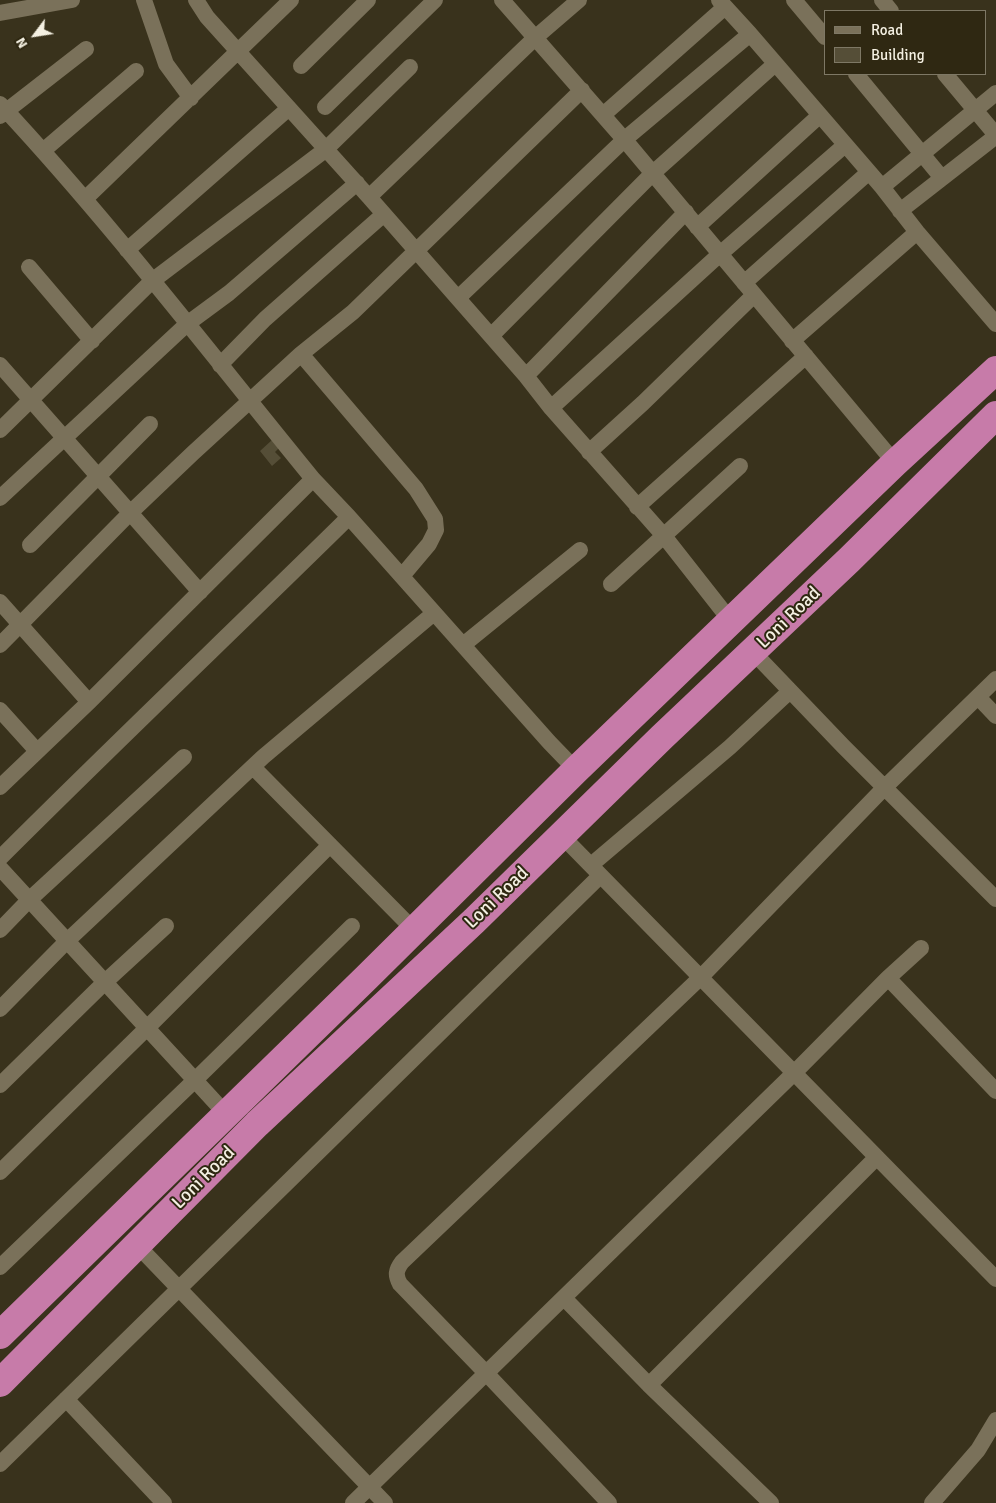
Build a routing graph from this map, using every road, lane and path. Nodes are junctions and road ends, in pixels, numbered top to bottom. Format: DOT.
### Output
graph roads {
  1 [pos="72,0"];
  2 [pos="144,0"];
  3 [pos="292,0"];
  4 [pos="368,0"];
  5 [pos="434,0"];
  6 [pos="579,0"];
  7 [pos="794,0"];
  8 [pos="882,0"];
  9 [pos="506,1"];
  10 [pos="200,2"];
  11 [pos="722,3"];
  12 [pos="891,10"];
  13 [pos="0,13"];
  14 [pos="750,34"];
  15 [pos="824,36"];
  16 [pos="536,37"];
  17 [pos="86,49"];
  18 [pos="239,51"];
  19 [pos="775,64"];
  20 [pos="301,66"];
  21 [pos="410,67"];
  22 [pos="136,71"];
  23 [pos="857,75"];
  24 [pos="946,75"];
  25 [pos="582,90"];
  26 [pos="996,93"];
  27 [pos="191,98"];
  28 [pos="325,107"];
  29 [pos="289,108"];
  30 [pos="2,110"];
  31 [pos="976,110"];
  32 [pos="603,115"];
  33 [pos="819,116"];
  34 [pos="996,135"];
  35 [pos="625,140"];
  36 [pos="845,145"];
  37 [pos="44,150"];
  38 [pos="325,150"];
  39 [pos="922,153"];
  40 [pos="869,172"];
  41 [pos="653,173"];
  42 [pos="942,178"];
  43 [pos="357,184"];
  44 [pos="882,187"];
  45 [pos="369,197"];
  46 [pos="85,199"];
  47 [pos="900,211"];
  48 [pos="686,212"];
  49 [pos="384,214"];
  50 [pos="697,227"];
  51 [pos="917,232"];
  52 [pos="127,250"];
  53 [pos="416,250"];
  54 [pos="720,254"];
  55 [pos="29,267"];
  56 [pos="152,281"];
  57 [pos="749,289"];
  58 [pos="458,298"];
  59 [pos="187,324"];
  60 [pos="996,324"];
  61 [pos="490,336"];
  62 [pos="92,341"];
  63 [pos="792,341"];
  64 [pos="300,354"];
  65 [pos="806,356"];
  66 [pos="0,365"];
  67 [pos="220,365"];
  68 [pos="996,370"];
  69 [pos="526,376"];
  70 [pos="31,401"];
  71 [pos="250,402"];
  72 [pos="551,408"];
  73 [pos="996,415"];
  74 [pos="150,424"];
  75 [pos="0,430"];
  76 [pos="64,438"];
  77 [pos="589,452"];
  78 [pos="895,463"];
  79 [pos="740,466"];
  80 [pos="98,477"];
  81 [pos="313,480"];
  82 [pos="0,498"];
  83 [pos="637,507"];
  84 [pos="130,513"];
  85 [pos="349,517"];
  86 [pos="664,536"];
  87 [pos="30,545"];
  88 [pos="580,550"];
  89 [pos="402,576"];
  90 [pos="611,584"];
  91 [pos="200,592"];
  92 [pos="0,602"];
  93 [pos="434,613"];
  94 [pos="730,620"];
  95 [pos="20,625"];
  96 [pos="0,645"];
  97 [pos="463,645"];
  98 [pos="753,652"];
  99 [pos="996,680"];
  100 [pos="790,691"];
  101 [pos="978,697"];
  102 [pos="89,702"];
  103 [pos="0,710"];
  104 [pos="996,716"];
  105 [pos="37,751"];
  106 [pos="184,757"];
  107 [pos="253,767"];
  108 [pos="576,770"];
  109 [pos="0,786"];
  110 [pos="885,787"];
  111 [pos="561,835"];
  112 [pos="330,845"];
  113 [pos="0,858"];
  114 [pos="0,868"];
  115 [pos="596,871"];
  116 [pos="996,899"];
  117 [pos="29,900"];
  118 [pos="166,926"];
  119 [pos="352,926"];
  120 [pos="0,930"];
  121 [pos="414,930"];
  122 [pos="67,942"];
  123 [pos="921,948"];
  124 [pos="700,978"];
  125 [pos="888,978"];
  126 [pos="105,982"];
  127 [pos="0,1009"];
  128 [pos="147,1028"];
  129 [pos="794,1073"];
  130 [pos="194,1082"];
  131 [pos="0,1085"];
  132 [pos="996,1091"];
  133 [pos="226,1114"];
  134 [pos="876,1158"];
  135 [pos="0,1172"];
  136 [pos="137,1246"];
  137 [pos="0,1267"];
  138 [pos="996,1279"];
  139 [pos="178,1290"];
  140 [pos="564,1298"];
  141 [pos="0,1335"];
  142 [pos="486,1373"];
  143 [pos="0,1383"];
  144 [pos="649,1386"];
  145 [pos="66,1399"];
  146 [pos="996,1420"];
  147 [pos="0,1464"];
  148 [pos="370,1488"];
  149 [pos="164,1503"];
  150 [pos="353,1503"];
  151 [pos="385,1503"];
  152 [pos="609,1503"];
  153 [pos="771,1503"];
  154 [pos="932,1503"];
  1 -- 13 [label="street"];
  2 -- 27 [label="street"];
  3 -- 18 [label="street"];
  4 -- 20 [label="street"];
  5 -- 28 [label="street"];
  6 -- 16 [label="street"];
  7 -- 15 [label="street"];
  8 -- 12 [label="street"];
  9 -- 16 [label="street"];
  10 -- 18 [label="street"];
  11 -- 14 [label="street"];
  11 -- 32 [label="street"];
  14 -- 19 [label="street"];
  14 -- 35 [label="street"];
  16 -- 25 [label="street"];
  16 -- 45 [label="street"];
  17 -- 30 [label="street"];
  18 -- 27 [label="street"];
  18 -- 29 [label="street"];
  19 -- 33 [label="street"];
  19 -- 41 [label="street"];
  21 -- 38 [label="street"];
  22 -- 37 [label="street"];
  23 -- 39 [label="street"];
  24 -- 31 [label="street"];
  25 -- 32 [label="street"];
  25 -- 53 [label="street"];
  26 -- 31 [label="street"];
  27 -- 46 [label="street"];
  29 -- 38 [label="street"];
  29 -- 52 [label="street"];
  30 -- 37 [label="street"];
  31 -- 34 [label="street"];
  31 -- 39 [label="street"];
  32 -- 35 [label="street"];
  33 -- 36 [label="street"];
  33 -- 50 [label="street"];
  34 -- 42 [label="street"];
  35 -- 41 [label="street"];
  35 -- 58 [label="street"];
  36 -- 40 [label="street"];
  36 -- 54 [label="street"];
  37 -- 46 [label="street"];
  38 -- 43 [label="street"];
  38 -- 56 [label="street"];
  39 -- 42 [label="street"];
  39 -- 44 [label="street"];
  40 -- 44 [label="street"];
  40 -- 57 [label="street"];
  41 -- 48 [label="street"];
  41 -- 61 [label="street"];
  42 -- 47 [label="street"];
  43 -- 45 [label="street"];
  43 -- 59 [label="street"];
  44 -- 47 [label="street"];
  45 -- 49 [label="street"];
  46 -- 52 [label="street"];
  47 -- 51 [label="street"];
  48 -- 50 [label="street"];
  48 -- 69 [label="street"];
  49 -- 53 [label="street"];
  49 -- 67 [label="street"];
  50 -- 54 [label="street"];
  51 -- 60 [label="street"];
  51 -- 63 [label="street"];
  52 -- 56 [label="street"];
  53 -- 58 [label="street"];
  53 -- 64 [label="street"];
  54 -- 57 [label="street"];
  54 -- 72 [label="street"];
  55 -- 62 [label="street"];
  56 -- 59 [label="street"];
  56 -- 62 [label="street"];
  57 -- 63 [label="street"];
  57 -- 77 [label="street"];
  58 -- 61 [label="street"];
  59 -- 67 [label="street"];
  59 -- 76 [label="street"];
  61 -- 69 [label="street"];
  62 -- 70 [label="street"];
  63 -- 65 [label="street"];
  64 -- 71 [label="street"];
  64 -- 89 [label="street"];
  65 -- 78 [label="street"];
  65 -- 83 [label="street"];
  66 -- 70 [label="street"];
  67 -- 71 [label="street"];
  68 -- 78 [label="highway, Loni Road"];
  69 -- 72 [label="street"];
  70 -- 75 [label="street"];
  70 -- 76 [label="street"];
  71 -- 81 [label="street"];
  71 -- 84 [label="street"];
  72 -- 77 [label="street"];
  73 -- 98 [label="highway, Loni Road"];
  74 -- 80 [label="street"];
  76 -- 80 [label="street"];
  76 -- 82 [label="street"];
  77 -- 83 [label="street"];
  78 -- 94 [label="highway, Loni Road"];
  79 -- 86 [label="street"];
  80 -- 84 [label="street"];
  80 -- 87 [label="street"];
  81 -- 85 [label="street"];
  81 -- 91 [label="street"];
  83 -- 86 [label="street"];
  84 -- 91 [label="street"];
  84 -- 95 [label="street"];
  85 -- 89 [label="street"];
  85 -- 113 [label="street"];
  86 -- 90 [label="street"];
  86 -- 94 [label="street"];
  88 -- 97 [label="street"];
  89 -- 93 [label="street"];
  91 -- 102 [label="street"];
  92 -- 95 [label="street"];
  93 -- 97 [label="street"];
  93 -- 107 [label="street"];
  94 -- 108 [label="highway, Loni Road"];
  95 -- 96 [label="street"];
  95 -- 102 [label="street"];
  97 -- 108 [label="street"];
  98 -- 100 [label="street"];
  98 -- 111 [label="highway, Loni Road"];
  99 -- 101 [label="street"];
  100 -- 110 [label="street"];
  100 -- 115 [label="street"];
  101 -- 104 [label="street"];
  101 -- 110 [label="street"];
  102 -- 105 [label="street"];
  103 -- 105 [label="street"];
  105 -- 109 [label="street"];
  106 -- 117 [label="street"];
  107 -- 112 [label="street"];
  107 -- 122 [label="street"];
  108 -- 121 [label="highway, Loni Road"];
  110 -- 116 [label="street"];
  110 -- 124 [label="street"];
  111 -- 115 [label="street"];
  111 -- 136 [label="highway, Loni Road"];
  112 -- 121 [label="street"];
  112 -- 128 [label="street"];
  114 -- 117 [label="street"];
  115 -- 124 [label="street"];
  115 -- 139 [label="street"];
  117 -- 120 [label="street"];
  117 -- 122 [label="street"];
  118 -- 126 [label="street"];
  119 -- 130 [label="street"];
  121 -- 133 [label="highway, Loni Road"];
  122 -- 126 [label="street"];
  122 -- 127 [label="street"];
  123 -- 125 [label="street"];
  124 -- 129 [label="street"];
  124 -- 142 [label="street"];
  125 -- 129 [label="street"];
  125 -- 132 [label="street"];
  126 -- 128 [label="street"];
  126 -- 131 [label="street"];
  128 -- 130 [label="street"];
  128 -- 135 [label="street"];
  129 -- 134 [label="street"];
  129 -- 140 [label="street"];
  130 -- 133 [label="street"];
  130 -- 137 [label="street"];
  133 -- 141 [label="highway, Loni Road"];
  134 -- 138 [label="street"];
  134 -- 144 [label="street"];
  136 -- 139 [label="street"];
  136 -- 143 [label="highway, Loni Road"];
  139 -- 145 [label="street"];
  139 -- 148 [label="street"];
  140 -- 142 [label="street"];
  140 -- 144 [label="street"];
  142 -- 148 [label="street"];
  142 -- 152 [label="street"];
  144 -- 153 [label="street"];
  145 -- 147 [label="street"];
  145 -- 149 [label="street"];
  146 -- 154 [label="street"];
  148 -- 150 [label="street"];
  148 -- 151 [label="street"];
}
